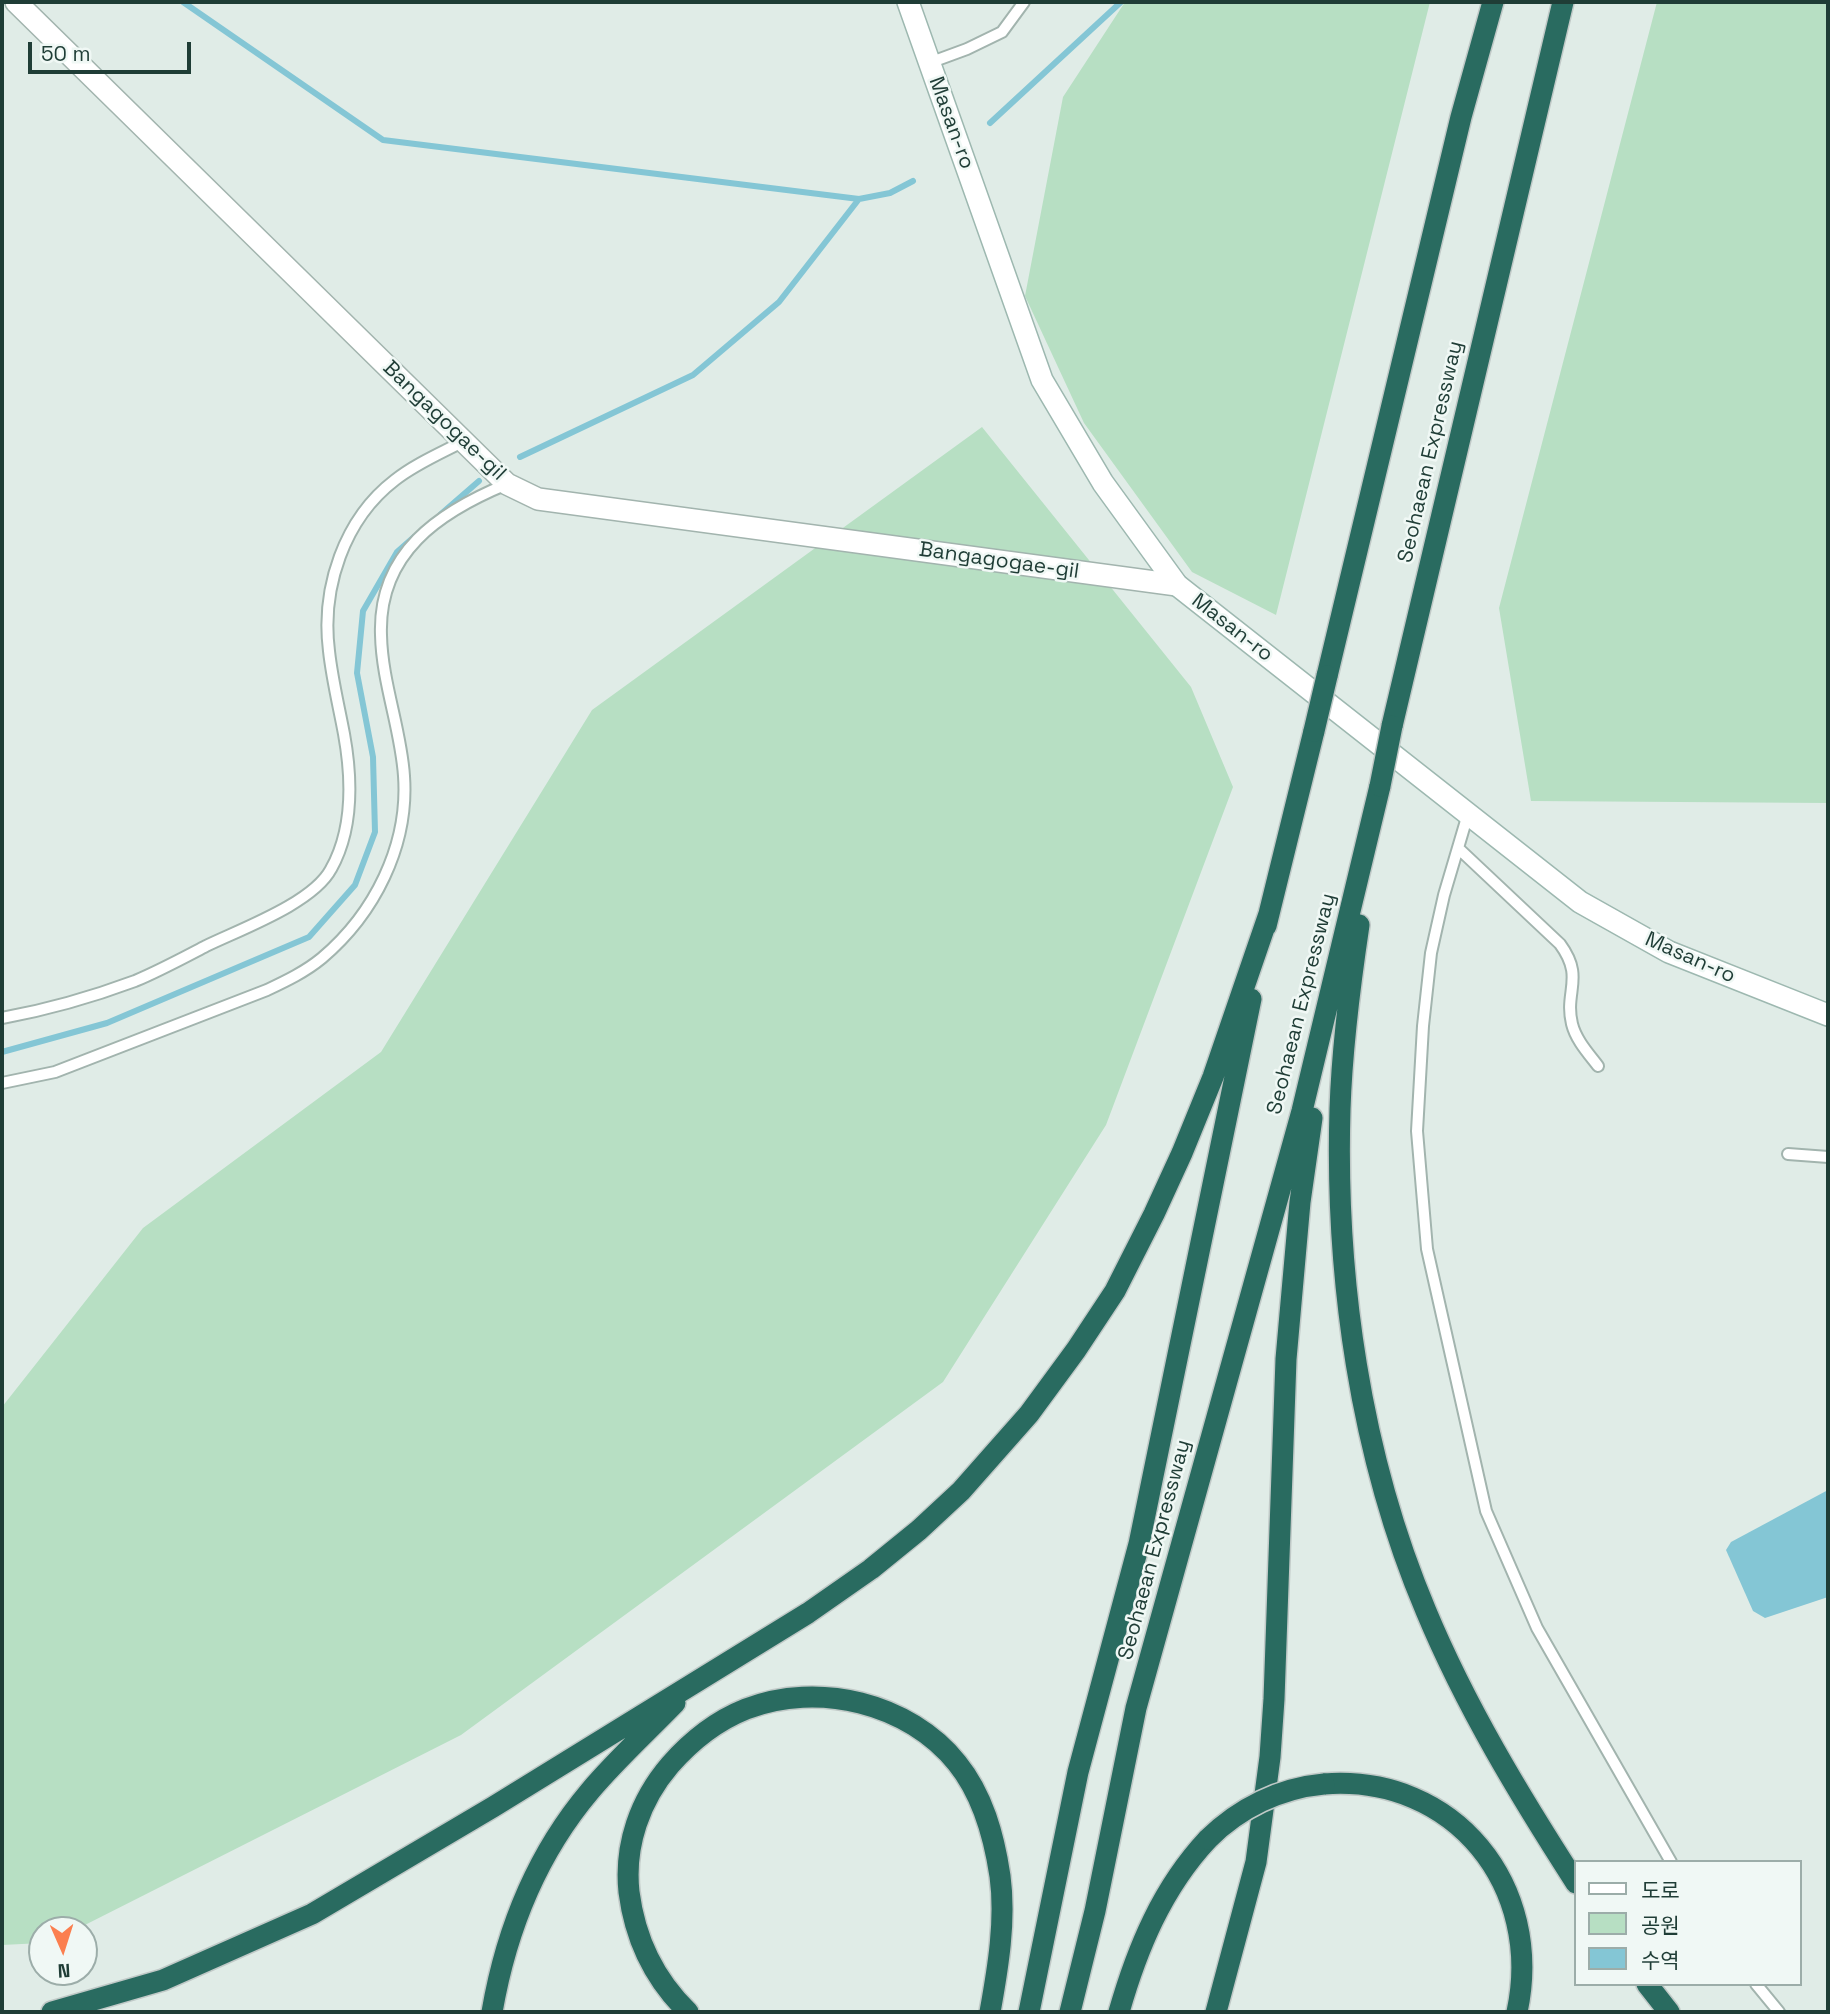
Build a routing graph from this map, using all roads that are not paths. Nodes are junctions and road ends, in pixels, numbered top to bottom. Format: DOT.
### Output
graph roads {
  1 [pos="16,2"];
  2 [pos="908,2"];
  3 [pos="1024,2"];
  4 [pos="1493,2"];
  5 [pos="1563,2"];
  6 [pos="929,63"];
  7 [pos="464,440"];
  8 [pos="507,484"];
  9 [pos="1177,585"];
  10 [pos="1380,786"];
  11 [pos="1468,814"];
  12 [pos="1458,848"];
  13 [pos="1269,915"];
  14 [pos="1828,1015"];
  15 [pos="2,1018"];
  16 [pos="1598,1066"];
  17 [pos="2,1083"];
  18 [pos="1788,1154"];
  19 [pos="1828,1157"];
  20 [pos="699,1679"];
  21 [pos="1670,1860"];
  22 [pos="1574,1880"];
  23 [pos="1649,1986"];
  24 [pos="1758,1986"];
  25 [pos="52,2012"];
  26 [pos="492,2012"];
  27 [pos="688,2012"];
  28 [pos="990,2012"];
  29 [pos="1029,2012"];
  30 [pos="1070,2012"];
  31 [pos="1119,2012"];
  32 [pos="1216,2012"];
  33 [pos="1517,2012"];
  34 [pos="1669,2012"];
  35 [pos="1779,2012"];
  1 -- 7 [label="street, Bangagogae-gil"];
  2 -- 6 [label="street, Masan-ro"];
  3 -- 6 [label="lane"];
  4 -- 13 [label="highway, Seohaean Expressway, bridge"];
  5 -- 10 [label="highway, Seohaean Expressway, bridge"];
  6 -- 9 [label="street, Masan-ro"];
  7 -- 8 [label="street, Bangagogae-gil"];
  7 -- 15 [label="lane"];
  8 -- 9 [label="street, Bangagogae-gil"];
  8 -- 17 [label="lane"];
  9 -- 11 [label="street, Masan-ro"];
  10 -- 22 [label="highway"];
  10 -- 30 [label="highway, Seohaean Expressway"];
  10 -- 32 [label="highway"];
  11 -- 12 [label="lane"];
  11 -- 14 [label="street, Masan-ro"];
  12 -- 16 [label="lane"];
  12 -- 21 [label="lane"];
  13 -- 20 [label="highway"];
  13 -- 29 [label="highway, Seohaean Expressway"];
  18 -- 19 [label="lane"];
  20 -- 25 [label="highway"];
  20 -- 26 [label="highway"];
  23 -- 34 [label="highway"];
  24 -- 35 [label="lane"];
  27 -- 28 [label="highway"];
  31 -- 33 [label="highway, bridge"];
}
